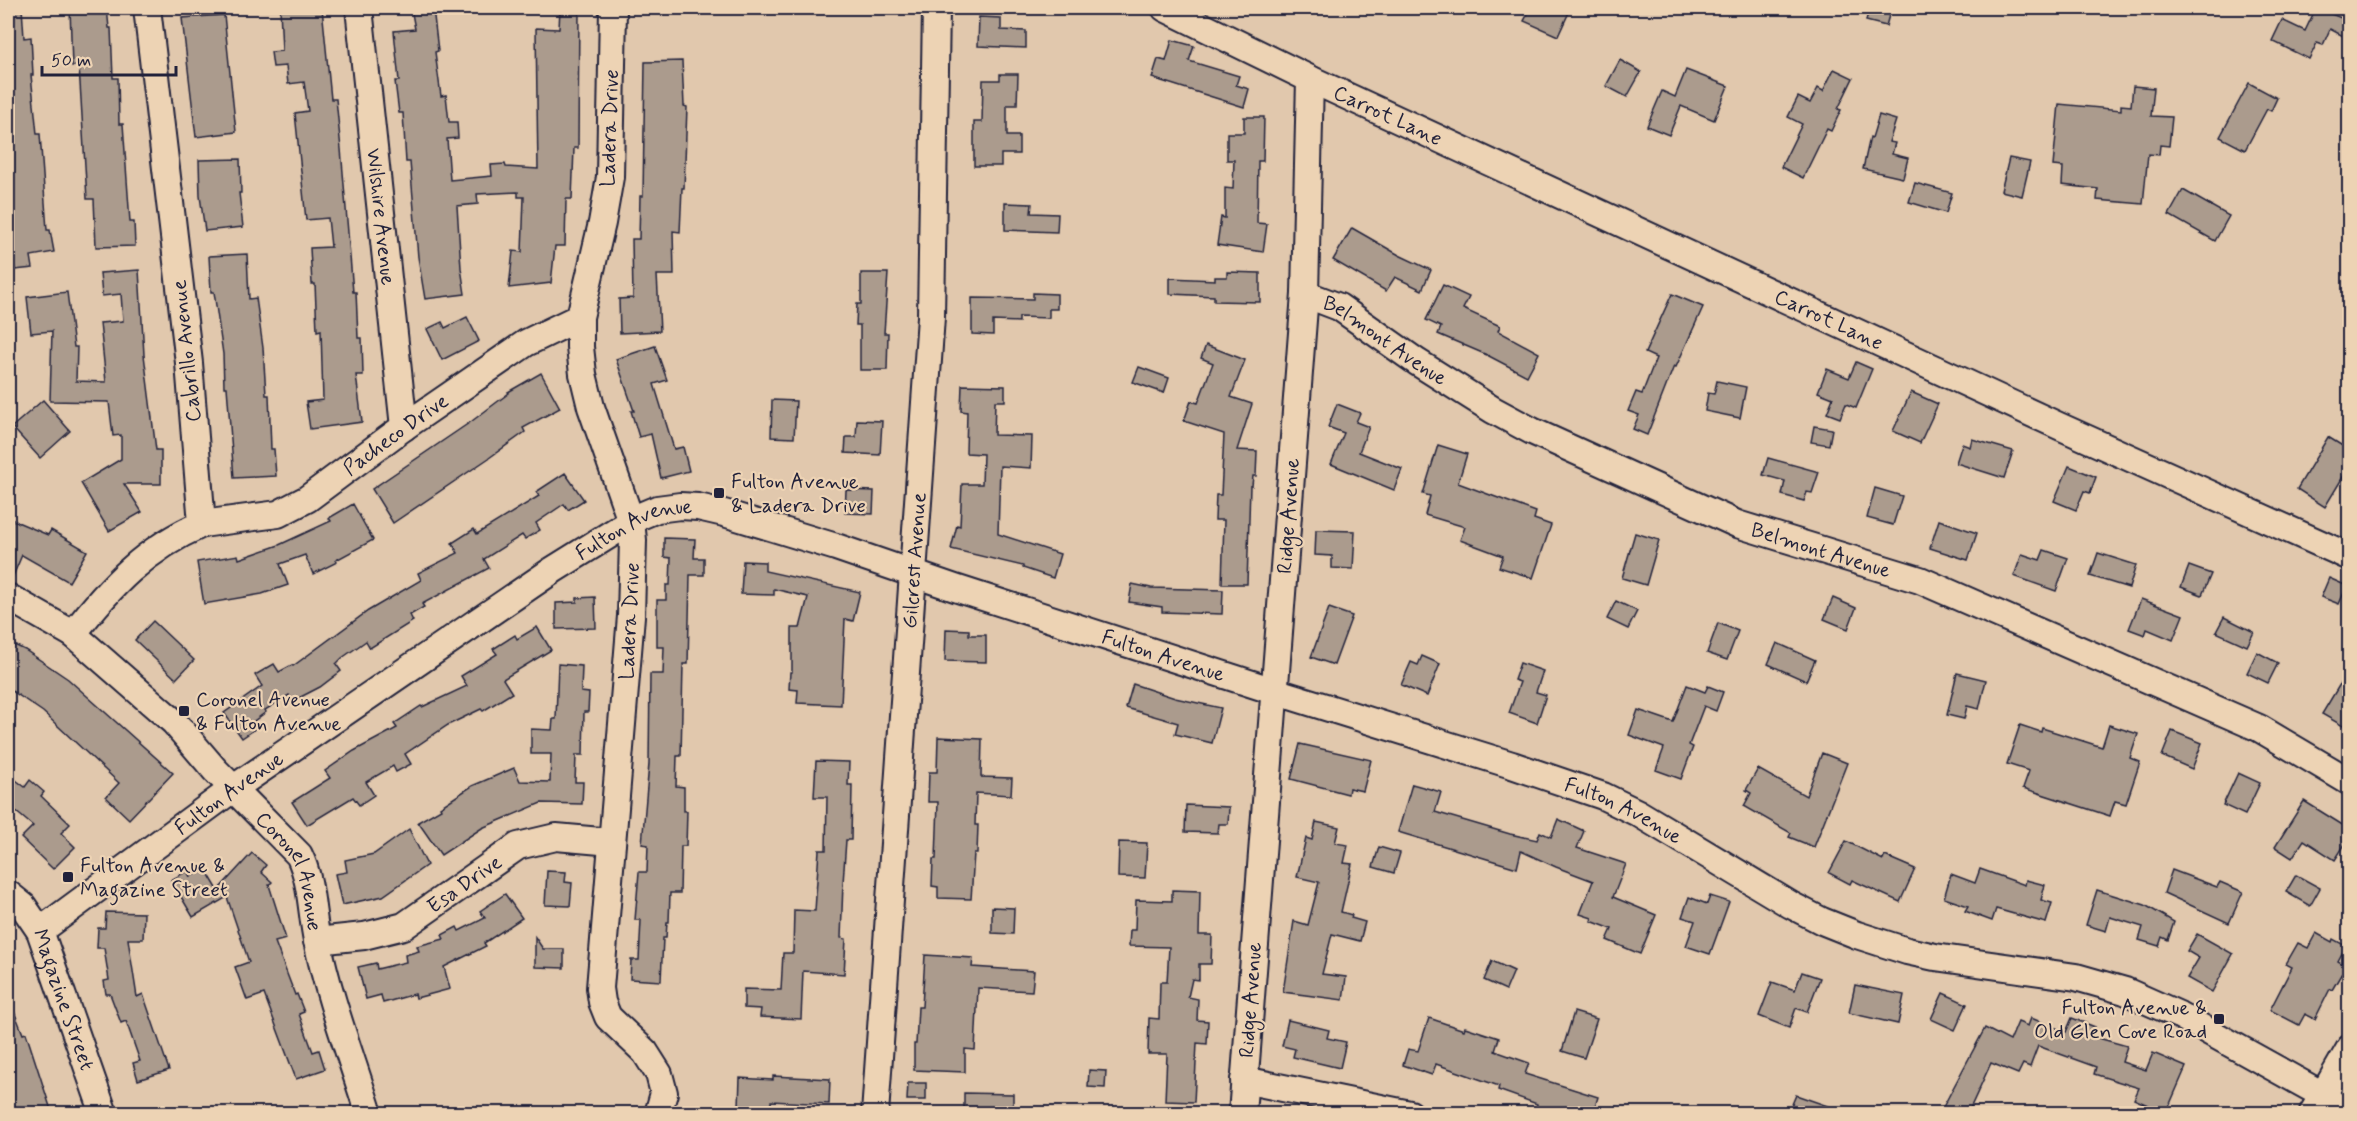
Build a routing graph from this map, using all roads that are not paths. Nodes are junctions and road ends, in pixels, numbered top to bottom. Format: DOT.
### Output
graph roads {
  1 [pos="147,8"];
  2 [pos="359,8"];
  3 [pos="613,8"];
  4 [pos="936,8"];
  5 [pos="1165,8"];
  6 [pos="1310,79"];
  7 [pos="1305,294"];
  8 [pos="579,317"];
  9 [pos="404,427"];
  10 [pos="630,521"];
  11 [pos="201,524"];
  12 [pos="2349,557"];
  13 [pos="911,573"];
  14 [pos="8,597"];
  15 [pos="73,634"];
  16 [pos="1274,691"];
  17 [pos="2349,782"];
  18 [pos="234,788"];
  19 [pos="612,842"];
  20 [pos="8,894"];
  21 [pos="40,931"];
  22 [pos="317,941"];
  23 [pos="2349,1048"];
  24 [pos="1244,1080"];
  25 [pos="2318,1104"];
  26 [pos="104,1113"];
  27 [pos="369,1113"];
  28 [pos="658,1113"];
  29 [pos="875,1113"];
  30 [pos="1242,1113"];
  31 [pos="1410,1113"];
  32 [pos="2345,1113"];
  1 -- 11 [label="street, Cabrillo Avenue"];
  2 -- 9 [label="street, Wilshire Avenue"];
  3 -- 8 [label="street, Ladera Drive"];
  4 -- 13 [label="street, Gilcrest Avenue"];
  5 -- 6 [label="street"];
  6 -- 7 [label="street, Ridge Avenue"];
  6 -- 12 [label="street, Carrot Lane"];
  7 -- 16 [label="street, Ridge Avenue"];
  7 -- 17 [label="street, Belmont Avenue"];
  8 -- 9 [label="street, Pacheco Drive"];
  8 -- 10 [label="street, Ladera Drive"];
  9 -- 11 [label="street, Pacheco Drive"];
  10 -- 13 [label="street, Fulton Avenue"];
  10 -- 18 [label="street, Fulton Avenue"];
  10 -- 19 [label="street, Ladera Drive"];
  11 -- 15 [label="street"];
  13 -- 16 [label="street, Fulton Avenue"];
  13 -- 29 [label="street, Gilcrest Avenue"];
  14 -- 15 [label="street, Coronel Avenue"];
  15 -- 18 [label="street, Coronel Avenue"];
  16 -- 24 [label="street, Ridge Avenue"];
  16 -- 25 [label="street, Fulton Avenue"];
  18 -- 21 [label="street, Fulton Avenue"];
  18 -- 22 [label="street, Coronel Avenue"];
  19 -- 22 [label="street, Esa Drive"];
  19 -- 28 [label="street, Ladera Drive"];
  20 -- 21 [label="street, Magazine Street"];
  21 -- 26 [label="street, Magazine Street"];
  22 -- 27 [label="street, Coronel Avenue"];
  23 -- 25 [label="street"];
  24 -- 30 [label="street, Ridge Avenue"];
  24 -- 31 [label="street"];
  25 -- 32 [label="street, Fulton Avenue"];
}
